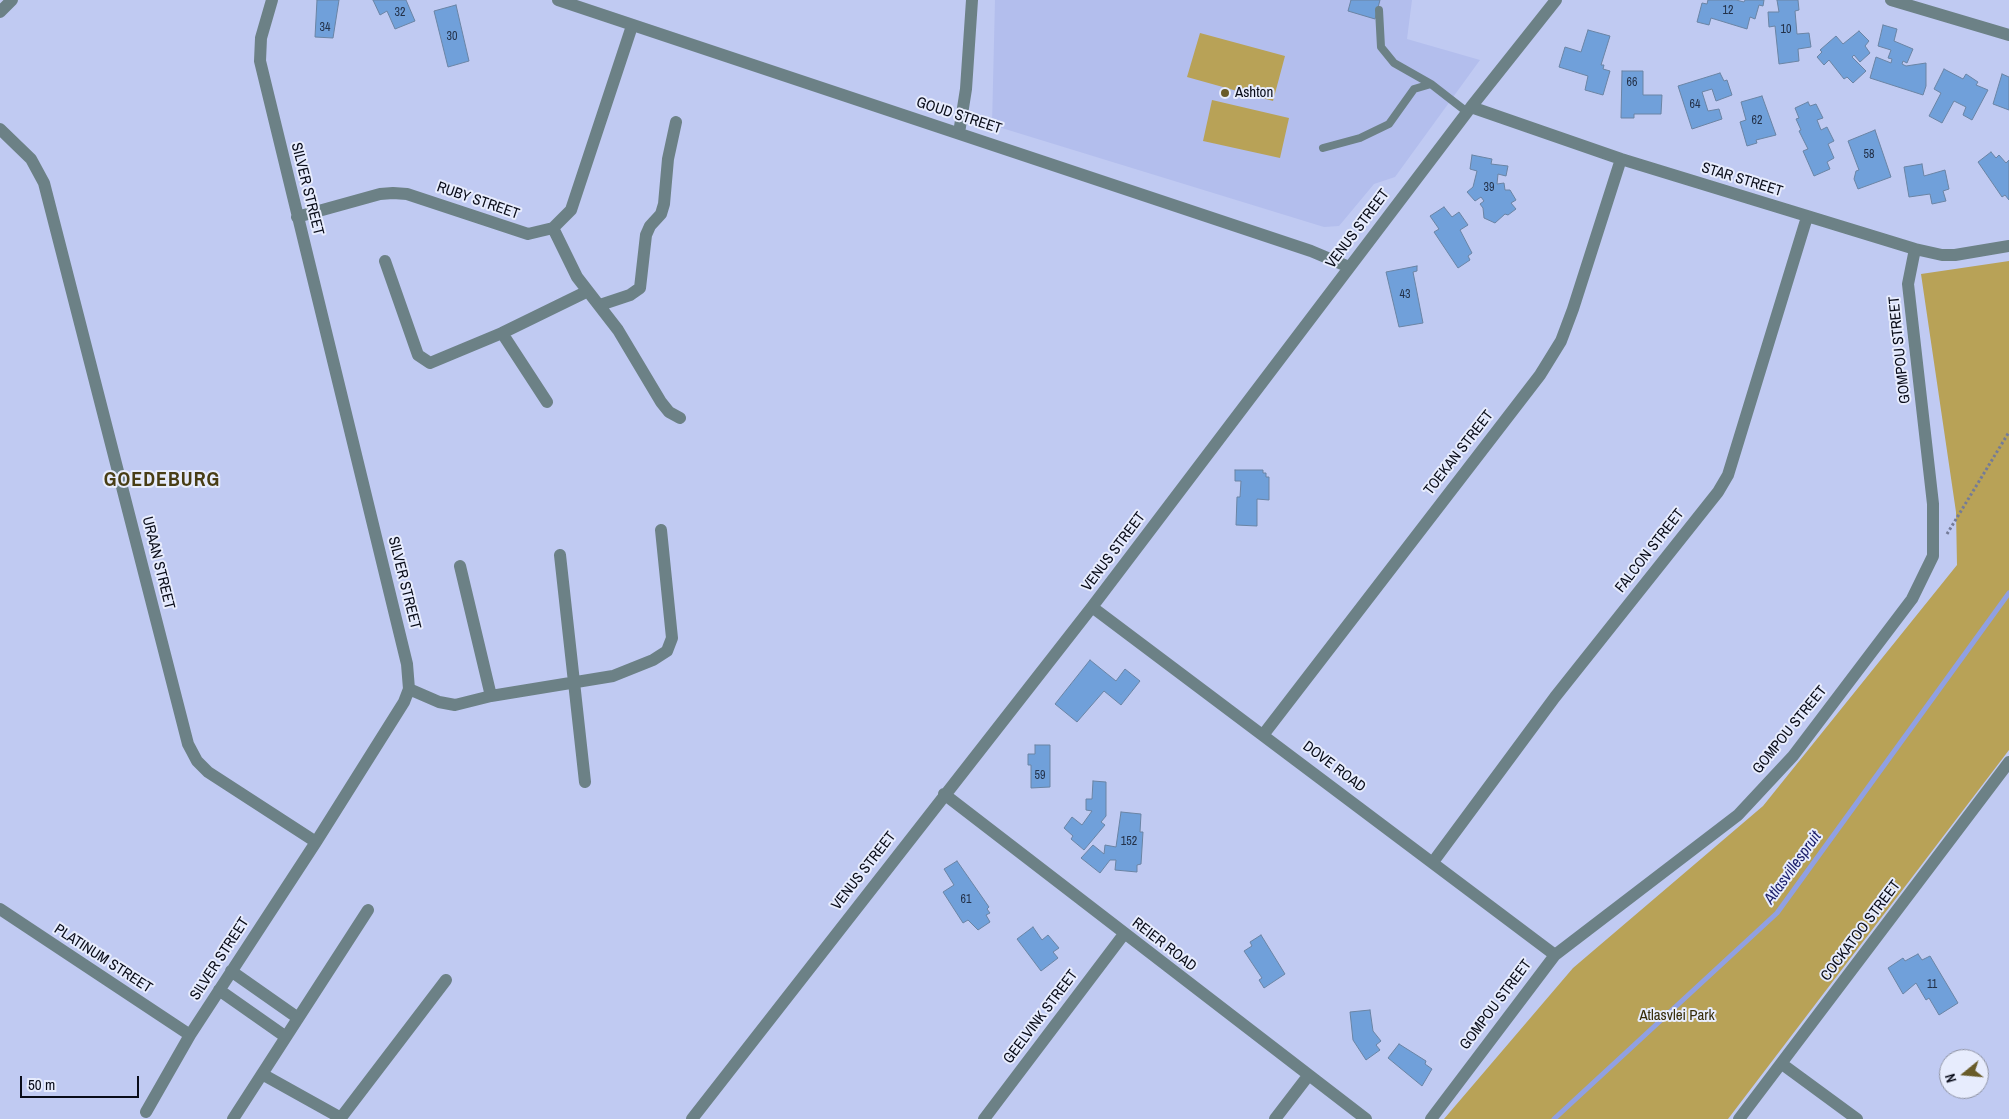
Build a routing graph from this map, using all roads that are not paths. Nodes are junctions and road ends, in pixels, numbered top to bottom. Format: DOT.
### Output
graph roads {
  1 [pos="12,0"];
  2 [pos="272,0"];
  3 [pos="558,0"];
  4 [pos="972,0"];
  5 [pos="1556,0"];
  6 [pos="1891,0"];
  7 [pos="1379,10"];
  8 [pos="0,12"];
  9 [pos="632,26"];
  10 [pos="2009,36"];
  11 [pos="1431,84"];
  12 [pos="1469,110"];
  13 [pos="676,122"];
  14 [pos="0,130"];
  15 [pos="959,133"];
  16 [pos="1323,148"];
  17 [pos="1621,159"];
  18 [pos="297,217"];
  19 [pos="1808,217"];
  20 [pos="553,228"];
  21 [pos="2009,246"];
  22 [pos="1915,250"];
  23 [pos="385,261"];
  24 [pos="1349,267"];
  25 [pos="588,291"];
  26 [pos="600,305"];
  27 [pos="502,332"];
  28 [pos="547,402"];
  29 [pos="680,418"];
  30 [pos="661,530"];
  31 [pos="560,555"];
  32 [pos="460,566"];
  33 [pos="1092,607"];
  34 [pos="575,682"];
  35 [pos="408,689"];
  36 [pos="491,696"];
  37 [pos="1263,735"];
  38 [pos="2009,762"];
  39 [pos="585,782"];
  40 [pos="944,794"];
  41 [pos="316,842"];
  42 [pos="1433,862"];
  43 [pos="0,909"];
  44 [pos="368,910"];
  45 [pos="1124,934"];
  46 [pos="1555,955"];
  47 [pos="231,972"];
  48 [pos="446,980"];
  49 [pos="219,990"];
  50 [pos="298,1018"];
  51 [pos="190,1035"];
  52 [pos="286,1037"];
  53 [pos="1782,1064"];
  54 [pos="262,1074"];
  55 [pos="1308,1076"];
  56 [pos="146,1112"];
  57 [pos="233,1119"];
  58 [pos="341,1119"];
  59 [pos="692,1119"];
  60 [pos="984,1119"];
  61 [pos="1275,1119"];
  62 [pos="1366,1119"];
  63 [pos="1431,1119"];
  64 [pos="1739,1119"];
  65 [pos="1857,1119"];
  1 -- 8 [label="street"];
  2 -- 18 [label="street, SILVER STREET"];
  3 -- 9 [label="street, GOUD STREET"];
  4 -- 15 [label="street"];
  5 -- 12 [label="street, VENUS STREET"];
  6 -- 10 [label="street"];
  7 -- 11 [label="lane"];
  9 -- 15 [label="street, GOUD STREET"];
  9 -- 20 [label="street"];
  11 -- 12 [label="lane"];
  11 -- 16 [label="lane"];
  12 -- 17 [label="street, STAR STREET"];
  12 -- 24 [label="street, VENUS STREET"];
  13 -- 26 [label="street"];
  14 -- 41 [label="street, URAAN STREET"];
  15 -- 24 [label="street, GOUD STREET"];
  17 -- 19 [label="street, STAR STREET"];
  17 -- 37 [label="street, TOEKAN STREET"];
  18 -- 20 [label="street, RUBY STREET"];
  18 -- 35 [label="street, SILVER STREET"];
  19 -- 22 [label="street, STAR STREET"];
  19 -- 42 [label="street, FALCON STREET"];
  20 -- 25 [label="street"];
  21 -- 22 [label="street, STAR STREET"];
  22 -- 46 [label="street, GOMPOU STREET"];
  23 -- 27 [label="street"];
  24 -- 33 [label="street, VENUS STREET"];
  25 -- 26 [label="street"];
  25 -- 27 [label="street"];
  26 -- 29 [label="street"];
  27 -- 28 [label="street"];
  30 -- 34 [label="street"];
  31 -- 34 [label="street"];
  32 -- 36 [label="street"];
  33 -- 37 [label="street, DOVE ROAD"];
  33 -- 40 [label="street, VENUS STREET"];
  34 -- 36 [label="street"];
  34 -- 39 [label="street"];
  35 -- 36 [label="street"];
  35 -- 41 [label="street, SILVER STREET"];
  37 -- 42 [label="street, DOVE ROAD"];
  38 -- 53 [label="street, COCKATOO STREET"];
  40 -- 45 [label="street, REIER ROAD"];
  40 -- 59 [label="street, VENUS STREET"];
  41 -- 47 [label="street, SILVER STREET"];
  42 -- 46 [label="street, DOVE ROAD"];
  43 -- 51 [label="street, PLATINUM STREET"];
  44 -- 50 [label="street"];
  45 -- 55 [label="street, REIER ROAD"];
  45 -- 60 [label="street, GEELVINK STREET"];
  46 -- 63 [label="street, GOMPOU STREET"];
  47 -- 49 [label="street, SILVER STREET"];
  47 -- 50 [label="street"];
  48 -- 58 [label="street"];
  49 -- 51 [label="street, SILVER STREET"];
  49 -- 52 [label="street"];
  50 -- 52 [label="street"];
  51 -- 56 [label="street, SILVER STREET"];
  52 -- 54 [label="street"];
  53 -- 64 [label="street, COCKATOO STREET"];
  53 -- 65 [label="street"];
  54 -- 57 [label="street"];
  54 -- 58 [label="street"];
  55 -- 61 [label="street"];
  55 -- 62 [label="street, REIER ROAD"];
}
